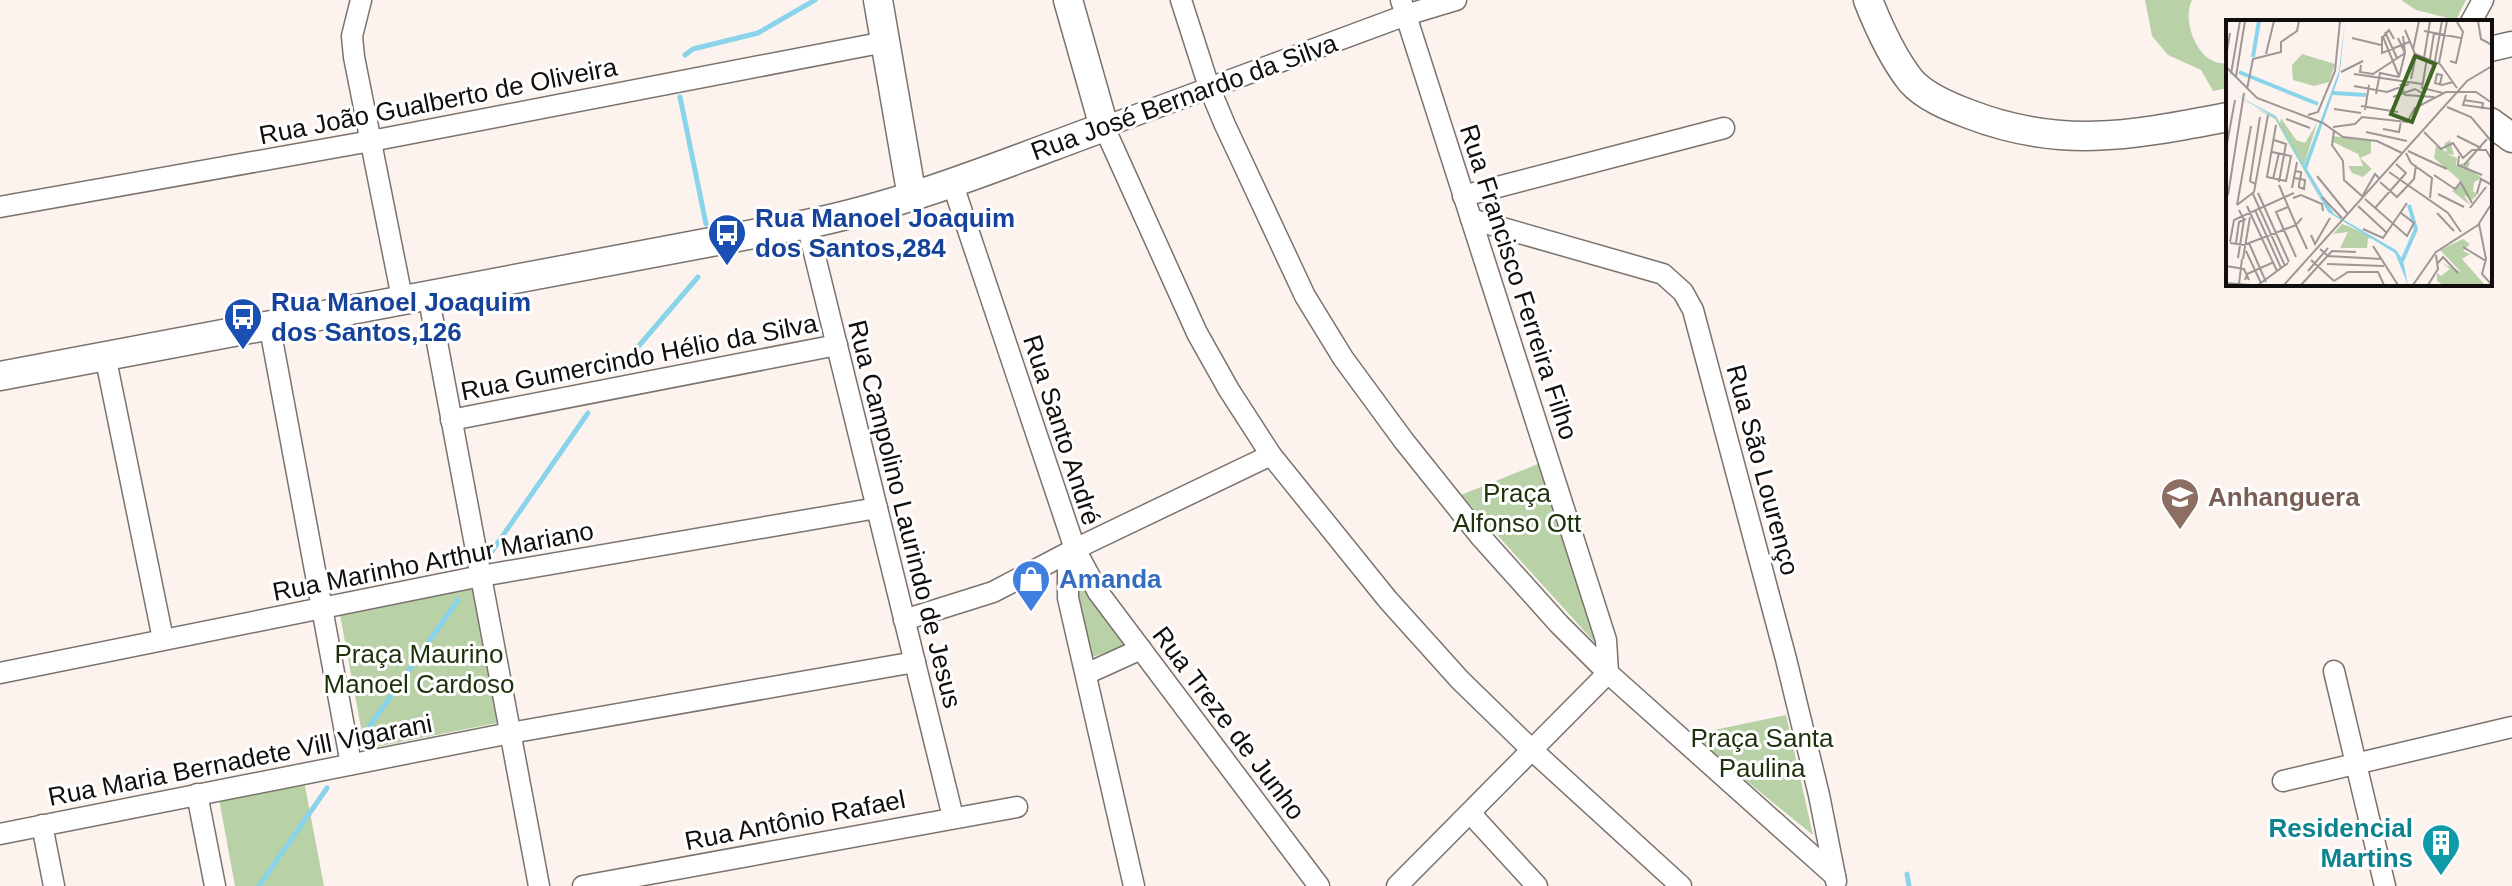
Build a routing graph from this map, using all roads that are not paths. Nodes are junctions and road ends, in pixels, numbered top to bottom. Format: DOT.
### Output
graph roads {
  1 [pos="361,0"];
  2 [pos="878,0"];
  3 [pos="1068,0"];
  4 [pos="1181,0"];
  5 [pos="1456,0"];
  6 [pos="1868,0"];
  7 [pos="2483,0"];
  8 [pos="1403,8"];
  9 [pos="2472,20"];
  10 [pos="885,42"];
  11 [pos="2512,44"];
  12 [pos="2492,49"];
  13 [pos="1209,87"];
  14 [pos="2226,117"];
  15 [pos="2492,123"];
  16 [pos="1104,127"];
  17 [pos="1724,128"];
  18 [pos="2512,138"];
  19 [pos="371,141"];
  20 [pos="952,182"];
  21 [pos="1463,196"];
  22 [pos="912,197"];
  23 [pos="0,207"];
  24 [pos="1471,219"];
  25 [pos="807,224"];
  26 [pos="415,296"];
  27 [pos="269,323"];
  28 [pos="837,345"];
  29 [pos="105,355"];
  30 [pos="0,376"];
  31 [pos="451,420"];
  32 [pos="1271,455"];
  33 [pos="877,508"];
  34 [pos="1075,549"];
  35 [pos="481,576"];
  36 [pos="322,607"];
  37 [pos="904,620"];
  38 [pos="163,639"];
  39 [pos="1141,649"];
  40 [pos="915,662"];
  41 [pos="2334,671"];
  42 [pos="0,673"];
  43 [pos="1608,673"];
  44 [pos="1086,674"];
  45 [pos="2511,732"];
  46 [pos="510,733"];
  47 [pos="1532,750"];
  48 [pos="351,764"];
  49 [pos="2356,764"];
  50 [pos="2283,781"];
  51 [pos="197,794"];
  52 [pos="1017,807"];
  53 [pos="1470,813"];
  54 [pos="953,817"];
  55 [pos="42,825"];
  56 [pos="0,834"];
  57 [pos="1836,881"];
  58 [pos="630,882"];
  59 [pos="54,886"];
  60 [pos="215,886"];
  61 [pos="539,886"];
  62 [pos="583,886"];
  63 [pos="1134,886"];
  64 [pos="1319,886"];
  65 [pos="1397,886"];
  66 [pos="1537,886"];
  67 [pos="1681,886"];
  68 [pos="2385,886"];
  1 -- 19 [label="street"];
  2 -- 10 [label="main road"];
  3 -- 16 [label="main road"];
  4 -- 13 [label="street"];
  5 -- 8 [label="street, Rua José Bernardo da Silva"];
  6 -- 14 [label="main road"];
  7 -- 9 [label="street"];
  8 -- 13 [label="street, Rua José Bernardo da Silva"];
  8 -- 21 [label="street, Rua Francisco Ferreira Filho"];
  10 -- 19 [label="street, Rua João Gualberto de Oliveira"];
  10 -- 22 [label="main road"];
  11 -- 12 [label="street"];
  13 -- 16 [label="street, Rua José Bernardo da Silva"];
  13 -- 43 [label="street"];
  15 -- 18 [label="main road"];
  16 -- 20 [label="main road, Rua José Bernardo da Silva"];
  16 -- 32 [label="street"];
  17 -- 21 [label="street"];
  19 -- 23 [label="street, Rua João Gualberto de Oliveira"];
  19 -- 26 [label="street"];
  20 -- 22 [label="main road, Rua José Bernardo da Silva"];
  20 -- 34 [label="street, Rua Santo André"];
  21 -- 24 [label="street, Rua Francisco Ferreira Filho"];
  22 -- 25 [label="main road, Rua José Bernardo da Silva"];
  24 -- 43 [label="street, Rua Francisco Ferreira Filho"];
  24 -- 57 [label="street, Rua São Lourenço"];
  25 -- 26 [label="main road, Rua José Bernardo da Silva"];
  25 -- 28 [label="street, Rua Campolino Laurindo de Jesus"];
  26 -- 27 [label="main road, Rua José Bernardo da Silva"];
  26 -- 31 [label="street"];
  27 -- 29 [label="main road, Rua José Bernardo da Silva"];
  27 -- 36 [label="street"];
  28 -- 31 [label="street, Rua Gumercindo Hélio da Silva"];
  28 -- 33 [label="street, Rua Campolino Laurindo de Jesus"];
  29 -- 30 [label="main road, Rua José Bernardo da Silva"];
  29 -- 38 [label="street"];
  31 -- 35 [label="street"];
  32 -- 34 [label="street"];
  32 -- 47 [label="street"];
  33 -- 35 [label="street, Rua Marinho Arthur Mariano"];
  33 -- 37 [label="street, Rua Campolino Laurindo de Jesus"];
  34 -- 37 [label="street"];
  34 -- 39 [label="street, Rua Treze de Junho"];
  34 -- 44 [label="street, Rua Santo André"];
  35 -- 36 [label="street, Rua Marinho Arthur Mariano"];
  35 -- 46 [label="street"];
  36 -- 38 [label="street, Rua Marinho Arthur Mariano"];
  36 -- 48 [label="street"];
  37 -- 40 [label="street, Rua Campolino Laurindo de Jesus"];
  38 -- 42 [label="street, Rua Marinho Arthur Mariano"];
  39 -- 44 [label="street"];
  39 -- 64 [label="street, Rua Treze de Junho"];
  40 -- 46 [label="street, Rua Maria Bernadete Vill Vigarani"];
  40 -- 54 [label="street, Rua Campolino Laurindo de Jesus"];
  41 -- 49 [label="street"];
  43 -- 47 [label="street"];
  43 -- 57 [label="street"];
  44 -- 63 [label="street, Rua Santo André"];
  45 -- 49 [label="street"];
  46 -- 48 [label="street, Rua Maria Bernadete Vill Vigarani"];
  46 -- 61 [label="street"];
  47 -- 53 [label="street"];
  47 -- 67 [label="street"];
  48 -- 51 [label="street, Rua Maria Bernadete Vill Vigarani"];
  49 -- 50 [label="street"];
  49 -- 68 [label="street"];
  51 -- 55 [label="street, Rua Maria Bernadete Vill Vigarani"];
  51 -- 60 [label="street"];
  52 -- 54 [label="street, Rua Antônio Rafael"];
  53 -- 65 [label="street"];
  53 -- 66 [label="street"];
  54 -- 58 [label="street, Rua Antônio Rafael"];
  55 -- 56 [label="street, Rua Maria Bernadete Vill Vigarani"];
  55 -- 59 [label="street"];
  58 -- 62 [label="street, Rua Antônio Rafael"];
}
